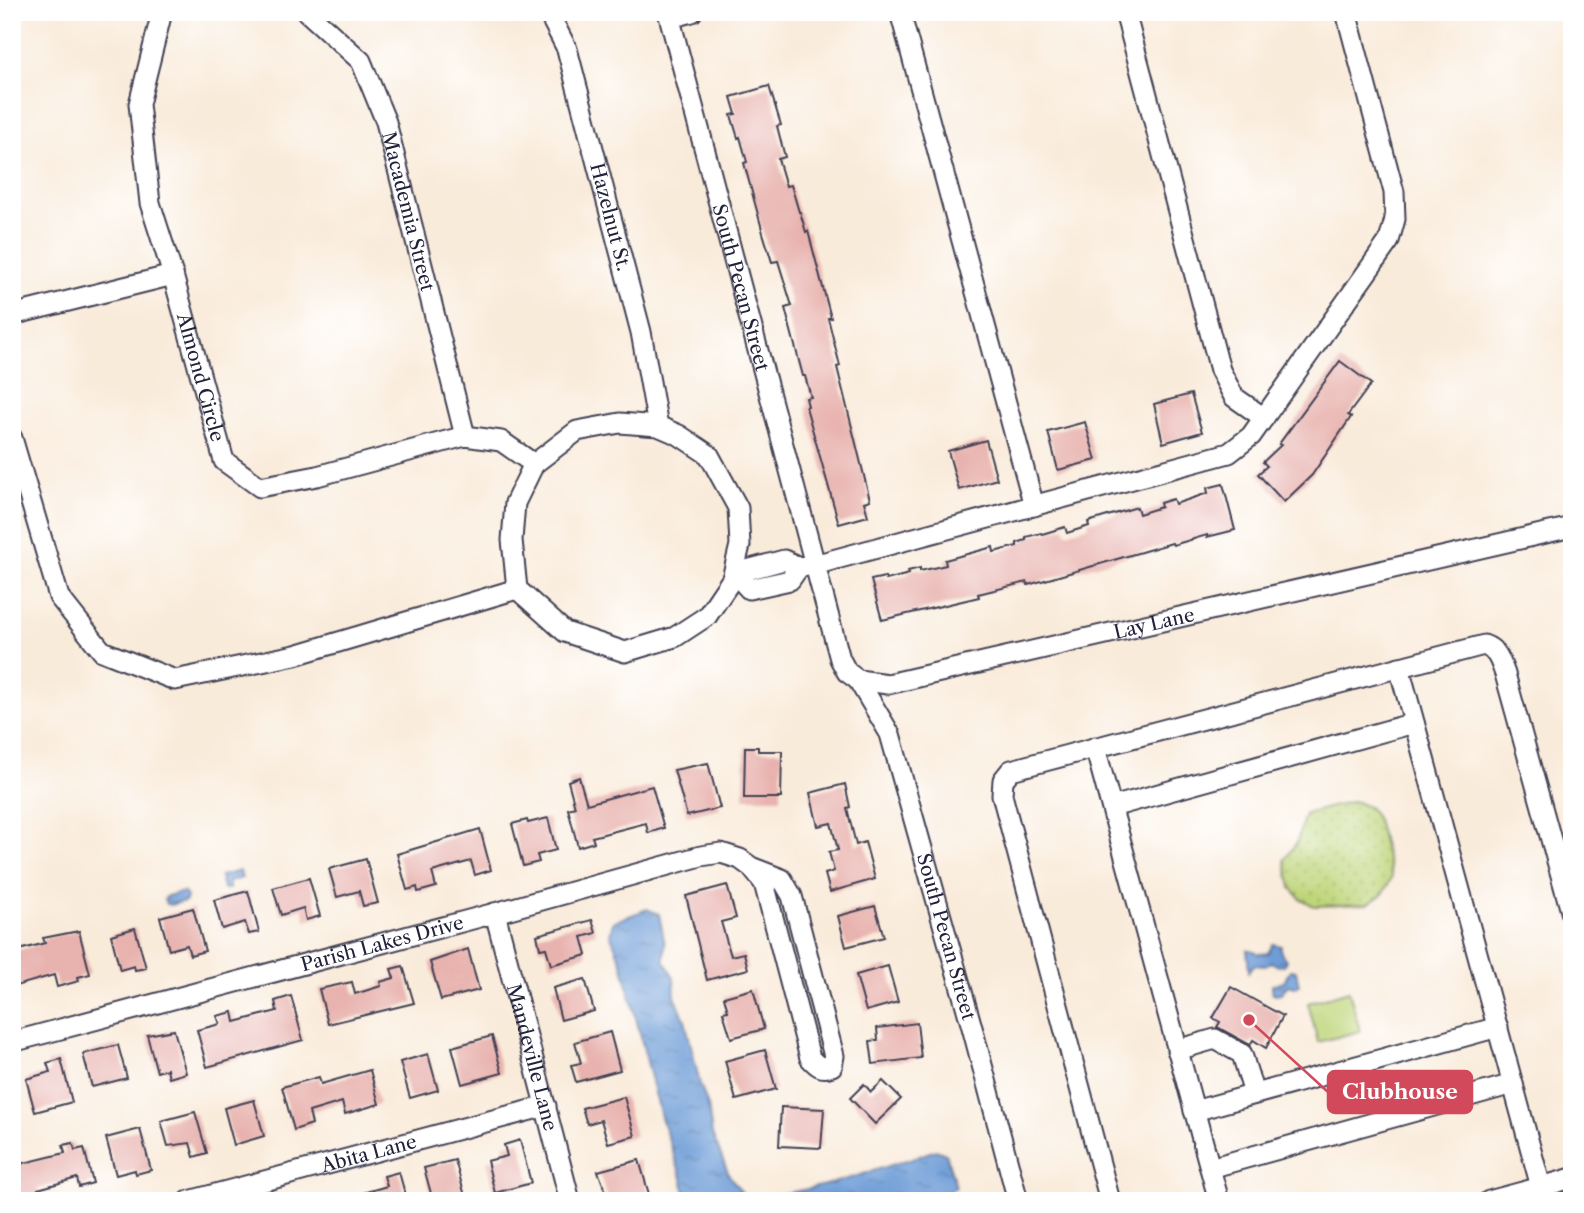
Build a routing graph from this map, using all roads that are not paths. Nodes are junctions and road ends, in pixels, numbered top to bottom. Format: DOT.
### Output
graph roads {
  1 [pos="162,12"];
  2 [pos="307,12"];
  3 [pos="548,12"];
  4 [pos="692,12"];
  5 [pos="900,12"];
  6 [pos="1125,12"];
  7 [pos="1346,12"];
  8 [pos="669,15"];
  9 [pos="173,275"];
  10 [pos="12,315"];
  11 [pos="1264,418"];
  12 [pos="658,426"];
  13 [pos="465,436"];
  14 [pos="12,438"];
  15 [pos="534,464"];
  16 [pos="1034,506"];
  17 [pos="1572,527"];
  18 [pos="807,566"];
  19 [pos="736,579"];
  20 [pos="517,589"];
  21 [pos="1399,667"];
  22 [pos="858,680"];
  23 [pos="1414,723"];
  24 [pos="1095,747"];
  25 [pos="1112,807"];
  26 [pos="751,867"];
  27 [pos="495,913"];
  28 [pos="1572,915"];
  29 [pos="1497,1027"];
  30 [pos="12,1042"];
  31 [pos="1178,1050"];
  32 [pos="1513,1084"];
  33 [pos="1254,1094"];
  34 [pos="546,1106"];
  35 [pos="1194,1111"];
  36 [pos="1210,1168"];
  37 [pos="1572,1178"];
  38 [pos="1541,1187"];
  39 [pos="189,1201"];
  40 [pos="570,1201"];
  41 [pos="1018,1201"];
  42 [pos="1110,1201"];
  43 [pos="1219,1201"];
  44 [pos="1489,1201"];
  1 -- 9 [label="street, Almond Circle"];
  2 -- 13 [label="street, Macademia Street"];
  3 -- 12 [label="street, Hazelnut St."];
  4 -- 8 [label="street"];
  5 -- 16 [label="street"];
  6 -- 11 [label="street"];
  7 -- 11 [label="street"];
  8 -- 18 [label="street, South Pecan Street"];
  9 -- 10 [label="street"];
  9 -- 13 [label="street, Almond Circle"];
  11 -- 16 [label="street"];
  12 -- 15 [label="street"];
  12 -- 19 [label="street"];
  13 -- 15 [label="street, Almond Circle"];
  14 -- 20 [label="street"];
  15 -- 20 [label="street"];
  16 -- 18 [label="street"];
  17 -- 22 [label="street, Lay Lane"];
  18 -- 19 [label="street"];
  18 -- 22 [label="street"];
  19 -- 20 [label="street"];
  21 -- 23 [label="street"];
  21 -- 24 [label="street"];
  21 -- 28 [label="street"];
  22 -- 41 [label="street, South Pecan Street"];
  23 -- 25 [label="street"];
  23 -- 29 [label="street"];
  24 -- 25 [label="street"];
  24 -- 42 [label="street"];
  25 -- 31 [label="street"];
  26 -- 26 [label="street, Parish Lakes Drive"];
  26 -- 27 [label="street, Parish Lakes Drive"];
  27 -- 30 [label="street, Parish Lakes Drive"];
  27 -- 34 [label="street, Mandeville Lane"];
  29 -- 32 [label="street"];
  29 -- 33 [label="street"];
  31 -- 33 [label="street"];
  31 -- 35 [label="street"];
  32 -- 36 [label="street"];
  32 -- 38 [label="street"];
  33 -- 35 [label="street"];
  34 -- 39 [label="street, Abita Lane"];
  34 -- 40 [label="street, Mandeville Lane"];
  35 -- 36 [label="street"];
  36 -- 43 [label="street"];
  37 -- 38 [label="street"];
  38 -- 44 [label="street"];
}
